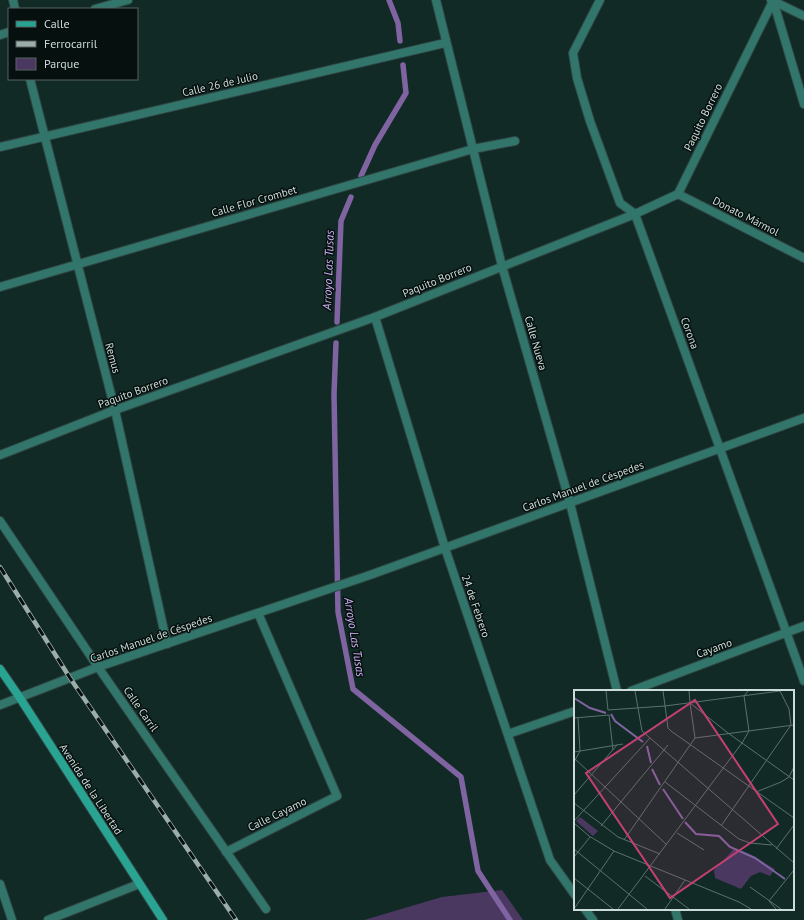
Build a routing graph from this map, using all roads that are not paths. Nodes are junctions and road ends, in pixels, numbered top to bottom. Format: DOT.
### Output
graph roads {
  1 [pos="128,0"];
  2 [pos="436,0"];
  3 [pos="600,0"];
  4 [pos="772,0"];
  5 [pos="99,8"];
  6 [pos="804,16"];
  7 [pos="445,43"];
  8 [pos="30,80"];
  9 [pos="804,104"];
  10 [pos="44,136"];
  11 [pos="515,141"];
  12 [pos="0,147"];
  13 [pos="474,149"];
  14 [pos="678,194"];
  15 [pos="635,214"];
  16 [pos="804,258"];
  17 [pos="76,263"];
  18 [pos="502,266"];
  19 [pos="0,287"];
  20 [pos="375,317"];
  21 [pos="115,410"];
  22 [pos="804,418"];
  23 [pos="720,448"];
  24 [pos="0,455"];
  25 [pos="570,502"];
  26 [pos="0,522"];
  27 [pos="445,548"];
  28 [pos="258,613"];
  29 [pos="804,626"];
  30 [pos="786,633"];
  31 [pos="167,644"];
  32 [pos="98,667"];
  33 [pos="0,669"];
  34 [pos="804,679"];
  35 [pos="617,690"];
  36 [pos="634,690"];
  37 [pos="20,698"];
  38 [pos="0,705"];
  39 [pos="574,711"];
  40 [pos="508,734"];
  41 [pos="226,852"];
  42 [pos="0,884"];
  43 [pos="139,884"];
  44 [pos="574,894"];
  45 [pos="266,909"];
  46 [pos="586,910"];
  47 [pos="675,910"];
  48 [pos="12,920"];
  49 [pos="48,920"];
  50 [pos="163,920"];
  51 [pos="593,920"];
  52 [pos="678,920"];
  1 -- 5 [label="street"];
  2 -- 7 [label="street, Calle Nueva"];
  3 -- 15 [label="street"];
  4 -- 6 [label="street"];
  4 -- 9 [label="street"];
  4 -- 14 [label="street, Paquito Borrero"];
  7 -- 10 [label="street, Calle 26 de Julio"];
  7 -- 13 [label="street, Calle Nueva"];
  8 -- 10 [label="street, Remus"];
  10 -- 12 [label="street, Calle 26 de Julio"];
  10 -- 17 [label="street, Remus"];
  11 -- 13 [label="street, Calle Flor Crombet"];
  13 -- 17 [label="street, Calle Flor Crombet"];
  13 -- 18 [label="street, Calle Nueva"];
  14 -- 15 [label="street, Paquito Borrero"];
  14 -- 16 [label="street, Donato Mármol"];
  15 -- 18 [label="street, Paquito Borrero"];
  15 -- 23 [label="street, Corona"];
  17 -- 19 [label="street, Calle Flor Crombet"];
  17 -- 21 [label="street, Remus"];
  18 -- 20 [label="street, Paquito Borrero"];
  18 -- 25 [label="street, Calle Nueva"];
  20 -- 21 [label="street, Paquito Borrero"];
  20 -- 27 [label="street, 24 de Febrero"];
  21 -- 24 [label="street, Paquito Borrero"];
  21 -- 31 [label="street, Remus"];
  22 -- 23 [label="street, Carlos Manuel de Céspedes"];
  23 -- 25 [label="street, Carlos Manuel de Céspedes"];
  23 -- 30 [label="street, Corona"];
  25 -- 27 [label="street, Carlos Manuel de Céspedes"];
  25 -- 35 [label="street, Calle Nueva"];
  26 -- 32 [label="street, Calle Carril"];
  27 -- 28 [label="street, Carlos Manuel de Céspedes"];
  27 -- 40 [label="street, 24 de Febrero"];
  28 -- 31 [label="street, Carlos Manuel de Céspedes"];
  28 -- 41 [label="street, Calle Cayamo"];
  29 -- 30 [label="street, Cayamo"];
  30 -- 34 [label="street, Corona"];
  30 -- 36 [label="street, Cayamo"];
  31 -- 32 [label="street, Carlos Manuel de Céspedes"];
  32 -- 37 [label="street, Carlos Manuel de Céspedes"];
  32 -- 41 [label="street, Calle Carril"];
  33 -- 37 [label="main road, Avenida de la Libertad"];
  37 -- 38 [label="street, Carlos Manuel de Céspedes"];
  37 -- 43 [label="main road, Avenida de la Libertad"];
  39 -- 40 [label="street"];
  40 -- 44 [label="street, 24 de Febrero"];
  41 -- 45 [label="street, Calle Carril"];
  42 -- 48 [label="street"];
  43 -- 49 [label="street"];
  43 -- 50 [label="main road, Avenida de la Libertad"];
  46 -- 51 [label="street"];
  47 -- 52 [label="street"];
}
